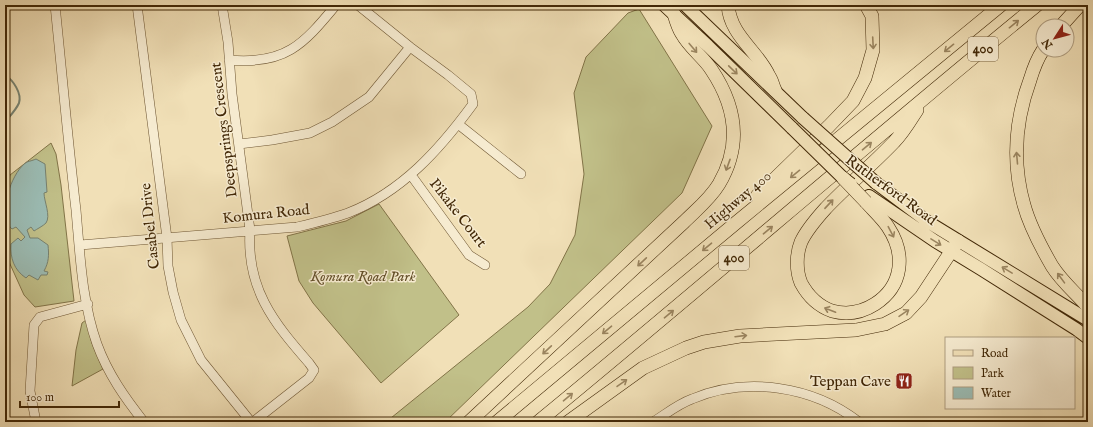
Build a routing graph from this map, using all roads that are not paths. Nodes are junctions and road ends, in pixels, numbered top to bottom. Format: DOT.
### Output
graph roads {
  1 [pos="55,5"];
  2 [pos="137,5"];
  3 [pos="222,5"];
  4 [pos="336,5"];
  5 [pos="358,5"];
  6 [pos="664,5"];
  7 [pos="685,5"];
  8 [pos="728,5"];
  9 [pos="866,5"];
  10 [pos="1001,5"];
  11 [pos="1038,5"];
  12 [pos="1080,5"];
  13 [pos="674,14"];
  14 [pos="1068,18"];
  15 [pos="410,47"];
  16 [pos="1039,58"];
  17 [pos="229,60"];
  18 [pos="774,90"];
  19 [pos="929,93"];
  20 [pos="458,124"];
  21 [pos="239,144"];
  22 [pos="521,174"];
  23 [pos="411,175"];
  24 [pos="843,178"];
  25 [pos="867,199"];
  26 [pos="737,222"];
  27 [pos="250,230"];
  28 [pos="167,238"];
  29 [pos="80,245"];
  30 [pos="955,246"];
  31 [pos="485,265"];
  32 [pos="88,304"];
  33 [pos="1088,307"];
  34 [pos="1088,320"];
  35 [pos="1088,338"];
  36 [pos="36,422"];
  37 [pos="144,422"];
  38 [pos="252,422"];
  39 [pos="469,422"];
  40 [pos="497,422"];
  41 [pos="538,422"];
  42 [pos="568,422"];
  43 [pos="653,422"];
  44 [pos="859,422"];
  1 -- 29 [label="street"];
  2 -- 28 [label="street, Casabel Drive"];
  3 -- 17 [label="street, Deepsprings Crescent"];
  4 -- 17 [label="street"];
  5 -- 15 [label="street, Komura Road"];
  6 -- 13 [label="main road, Rutherford Road"];
  7 -- 18 [label="main road, Rutherford Road"];
  8 -- 18 [label="highway"];
  9 -- 26 [label="highway, one-way"];
  10 -- 26 [label="highway, Highway 400 / 400, one-way"];
  19 -- 11 [label="highway, 400, one-way"];
  12 -- 14 [label="highway"];
  13 -- 24 [label="main road, Rutherford Road, one-way, bridge"];
  13 -- 39 [label="highway, one-way"];
  15 -- 20 [label="street, Komura Road"];
  15 -- 21 [label="street"];
  33 -- 16 [label="highway, one-way"];
  17 -- 21 [label="street, Deepsprings Crescent"];
  18 -- 30 [label="main road, Rutherford Road, bridge"];
  25 -- 19 [label="highway, one-way"];
  41 -- 19 [label="highway, 400, one-way"];
  20 -- 22 [label="street"];
  20 -- 23 [label="street, Komura Road"];
  21 -- 27 [label="street, Deepsprings Crescent"];
  23 -- 27 [label="street, Komura Road"];
  23 -- 31 [label="street, Pikake Court"];
  24 -- 25 [label="highway, bridge"];
  25 -- 30 [label="main road, Rutherford Road, one-way"];
  26 -- 40 [label="highway, Highway 400 / 400, one-way"];
  27 -- 28 [label="street, Komura Road"];
  27 -- 38 [label="street, Deepsprings Crescent"];
  28 -- 29 [label="street, Komura Road"];
  28 -- 38 [label="street, Casabel Drive"];
  29 -- 32 [label="street"];
  34 -- 30 [label="main road, Rutherford Road, one-way"];
  30 -- 35 [label="main road, Rutherford Road"];
  42 -- 30 [label="highway, one-way"];
  32 -- 36 [label="street"];
  32 -- 37 [label="street"];
  43 -- 44 [label="street"];
}
